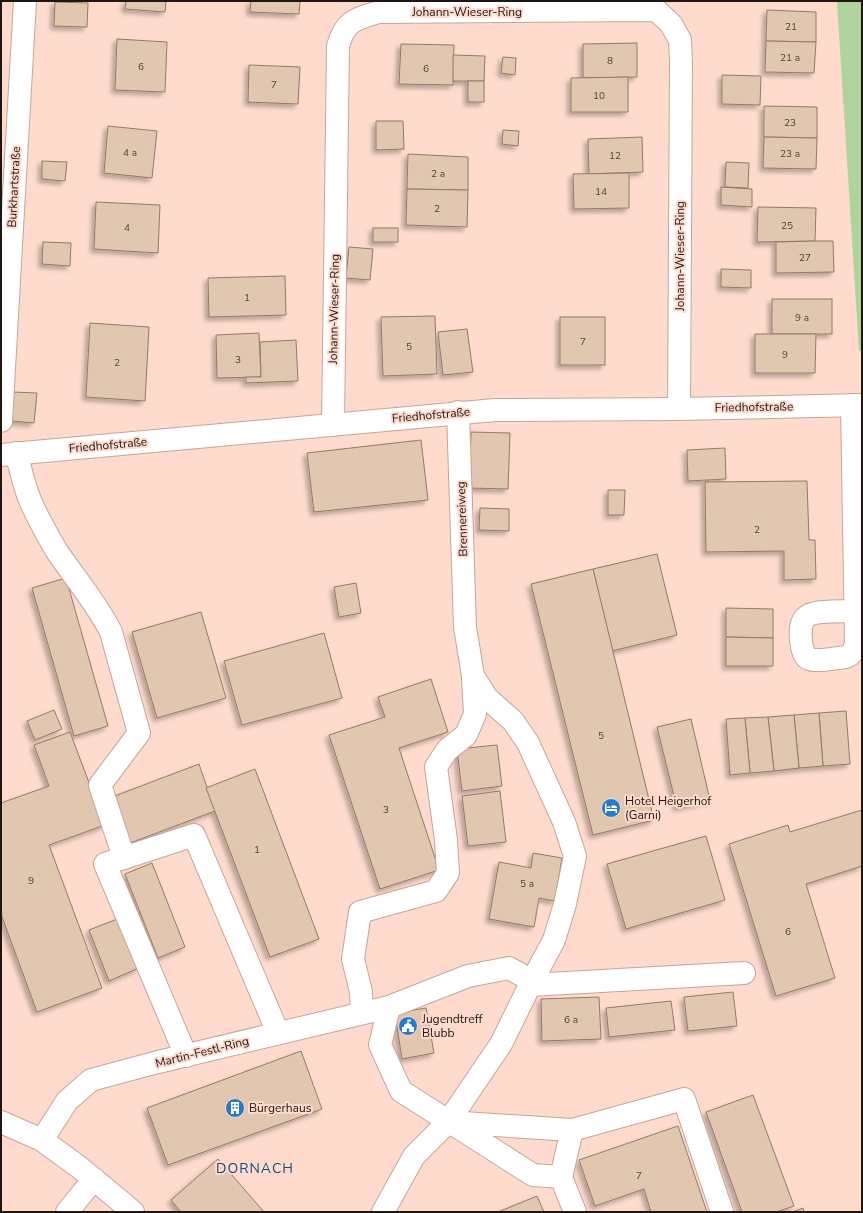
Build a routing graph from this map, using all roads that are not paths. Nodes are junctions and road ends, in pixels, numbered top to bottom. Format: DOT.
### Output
graph roads {
  1 [pos="25,1"];
  2 [pos="656,5"];
  3 [pos="857,405"];
  4 [pos="679,409"];
  5 [pos="458,412"];
  6 [pos="1,421"];
  7 [pos="333,425"];
  8 [pos="9,454"];
  9 [pos="856,612"];
  10 [pos="473,676"];
  11 [pos="124,858"];
  12 [pos="744,973"];
  13 [pos="531,983"];
  14 [pos="389,1007"];
  15 [pos="362,1013"];
  16 [pos="278,1033"];
  17 [pos="186,1056"];
  18 [pos="1,1122"];
  19 [pos="448,1122"];
  20 [pos="572,1130"];
  21 [pos="42,1140"];
  22 [pos="561,1177"];
  23 [pos="94,1179"];
  24 [pos="67,1212"];
  25 [pos="132,1212"];
  26 [pos="383,1212"];
  27 [pos="575,1212"];
  28 [pos="722,1212"];
  1 -- 6 [label="street, Burkhartstraße"];
  2 -- 4 [label="street, Johann-Wieser-Ring"];
  2 -- 7 [label="street, Johann-Wieser-Ring"];
  3 -- 4 [label="street, Friedhofstraße"];
  3 -- 9 [label="street"];
  4 -- 5 [label="street, Friedhofstraße"];
  5 -- 7 [label="street, Friedhofstraße"];
  5 -- 10 [label="street, Brennereiweg"];
  7 -- 8 [label="street, Friedhofstraße"];
  8 -- 11 [label="street"];
  10 -- 13 [label="street"];
  10 -- 15 [label="street, Brennereiweg"];
  11 -- 16 [label="street"];
  11 -- 17 [label="street"];
  12 -- 13 [label="street"];
  13 -- 14 [label="street, Martin-Festl-Ring"];
  13 -- 19 [label="street"];
  14 -- 15 [label="street, Martin-Festl-Ring"];
  14 -- 19 [label="street"];
  15 -- 16 [label="street, Martin-Festl-Ring"];
  16 -- 17 [label="street, Martin-Festl-Ring"];
  17 -- 21 [label="street, Martin-Festl-Ring"];
  18 -- 21 [label="street"];
  19 -- 20 [label="street"];
  19 -- 22 [label="street"];
  19 -- 26 [label="street"];
  20 -- 22 [label="street"];
  20 -- 28 [label="street"];
  21 -- 23 [label="street"];
  22 -- 27 [label="street"];
  23 -- 24 [label="street"];
  23 -- 25 [label="street"];
}
